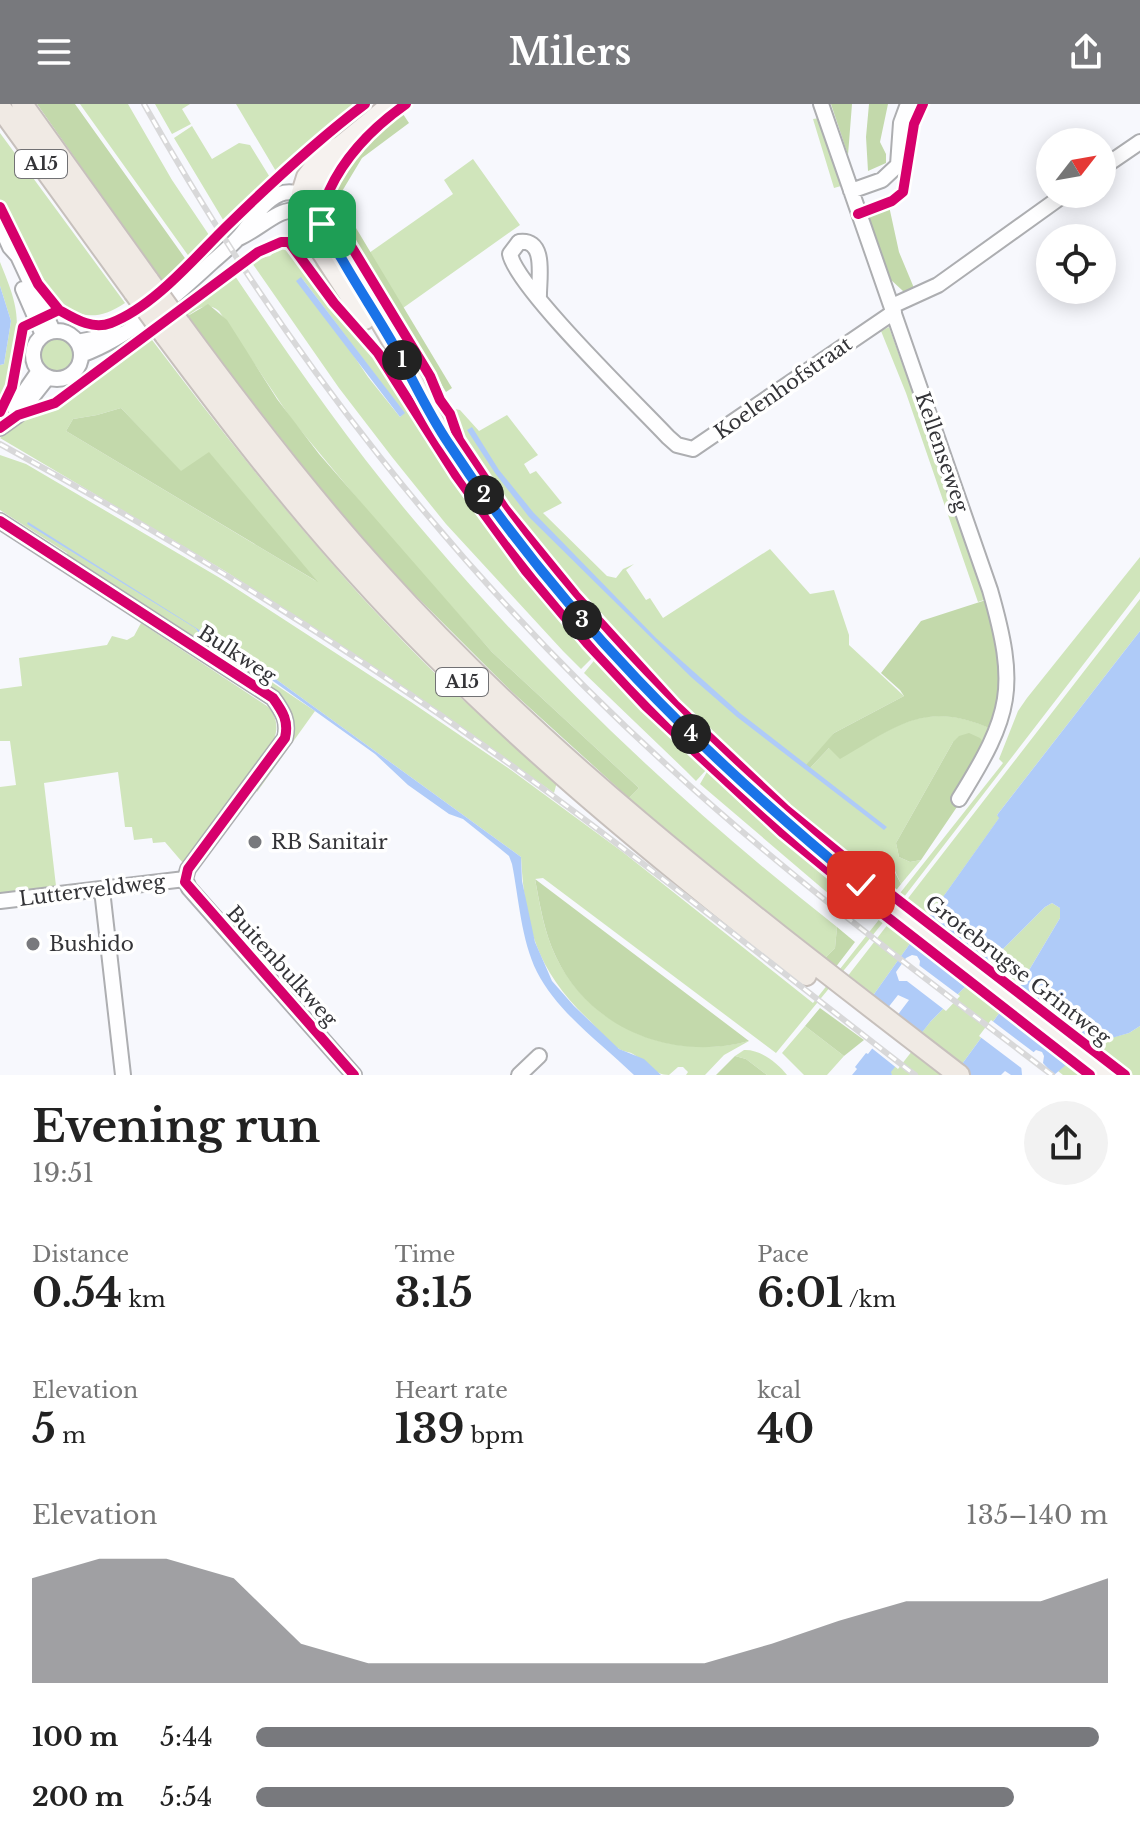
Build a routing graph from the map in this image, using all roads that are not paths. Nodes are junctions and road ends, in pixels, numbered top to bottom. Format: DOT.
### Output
graph roads {
  1 [pos="22,104"];
  2 [pos="391,104"];
  3 [pos="821,104"];
  4 [pos="908,104"];
  5 [pos="0,107"];
  6 [pos="1140,142"];
  7 [pos="1116,158"];
  8 [pos="851,191"];
  9 [pos="306,201"];
  10 [pos="1045,208"];
  11 [pos="0,225"];
  12 [pos="142,286"];
  13 [pos="539,299"];
  14 [pos="893,309"];
  15 [pos="48,333"];
  16 [pos="79,348"];
  17 [pos="44,374"];
  18 [pos="8,422"];
  19 [pos="0,521"];
  20 [pos="959,799"];
  21 [pos="185,879"];
  22 [pos="102,890"];
  23 [pos="0,901"];
  24 [pos="814,972"];
  25 [pos="539,1056"];
  26 [pos="123,1075"];
  27 [pos="354,1075"];
  28 [pos="519,1075"];
  29 [pos="936,1075"];
  30 [pos="959,1075"];
  31 [pos="1107,1075"];
  1 -- 12 [label="highway, A15"];
  2 -- 9 [label="main road"];
  3 -- 8 [label="street, Kellenseweg"];
  4 -- 8 [label="street"];
  5 -- 12 [label="highway, A15"];
  6 -- 7 [label="street"];
  8 -- 14 [label="street, Kellenseweg"];
  9 -- 16 [label="street"];
  9 -- 31 [label="main road, Grotebrugse Grintweg"];
  10 -- 14 [label="street"];
  11 -- 15 [label="street"];
  12 -- 24 [label="highway, A15, bridge"];
  13 -- 14 [label="street, Koelenhofstraat"];
  14 -- 20 [label="street, Kellenseweg"];
  15 -- 16 [label="street"];
  15 -- 17 [label="street"];
  16 -- 17 [label="street"];
  17 -- 18 [label="street"];
  19 -- 21 [label="street, Bulkweg"];
  21 -- 22 [label="street, Lutterveldweg"];
  21 -- 27 [label="street, Buitenbulkweg"];
  22 -- 23 [label="street, Lutterveldweg"];
  22 -- 26 [label="street"];
  24 -- 29 [label="highway, A15"];
  24 -- 30 [label="highway, A15"];
  25 -- 28 [label="street"];
}
